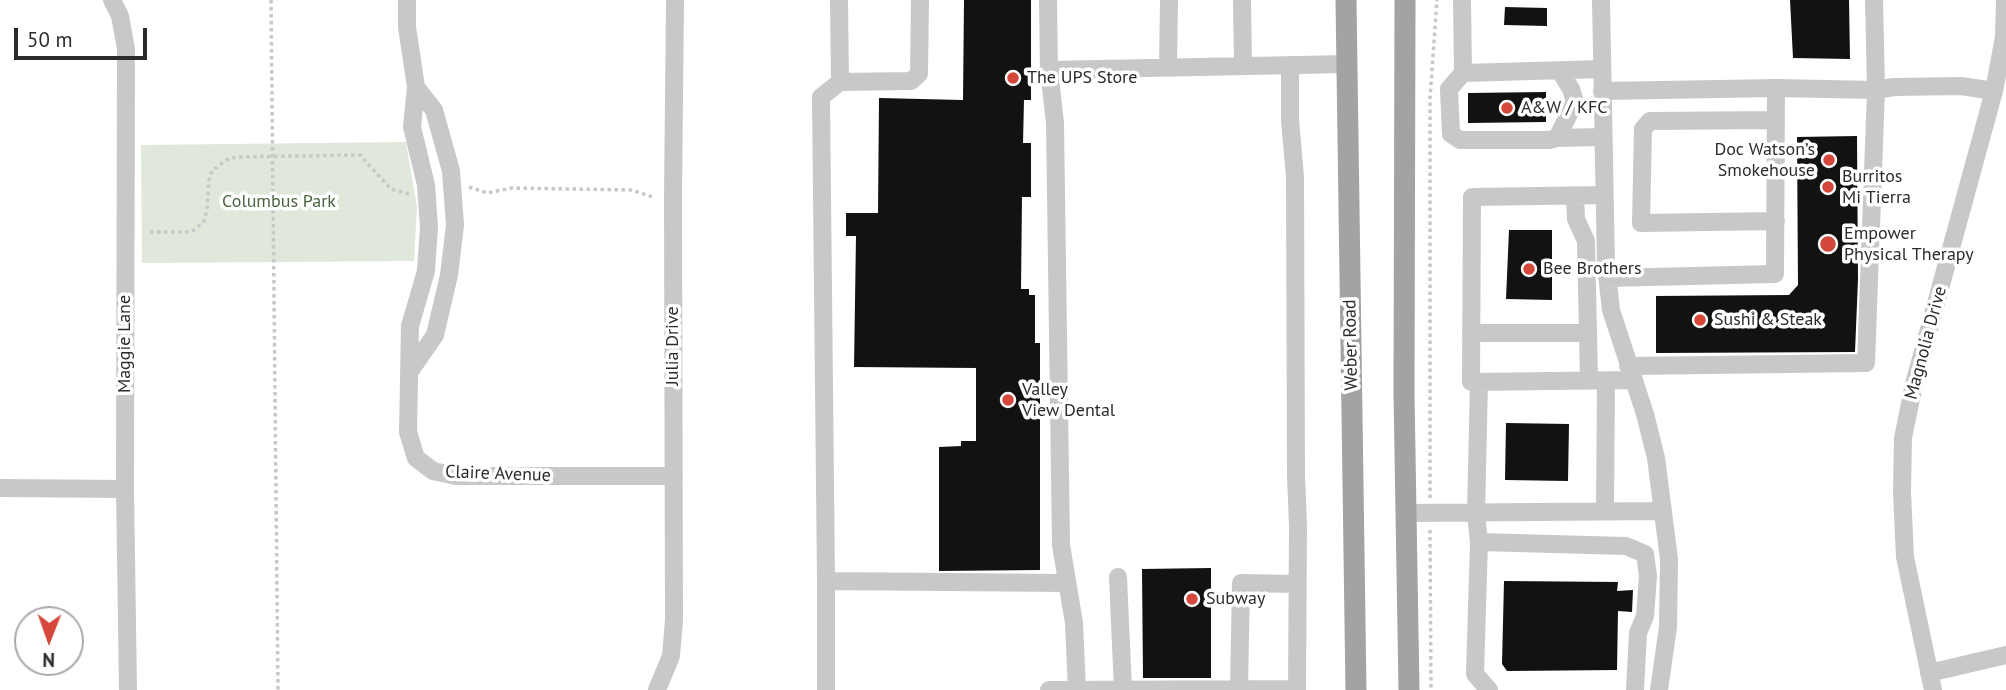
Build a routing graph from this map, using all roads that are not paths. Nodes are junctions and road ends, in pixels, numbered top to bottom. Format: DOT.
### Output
graph roads {
  1 [pos="112,0"];
  2 [pos="407,0"];
  3 [pos="675,0"];
  4 [pos="839,0"];
  5 [pos="920,0"];
  6 [pos="1048,0"];
  7 [pos="1169,0"];
  8 [pos="1241,0"];
  9 [pos="1346,0"];
  10 [pos="1405,0"];
  11 [pos="1462,0"];
  12 [pos="1601,0"];
  13 [pos="1874,0"];
  14 [pos="2005,0"];
  15 [pos="1347,64"];
  16 [pos="1290,65"];
  17 [pos="1242,66"];
  18 [pos="1168,67"];
  19 [pos="1602,69"];
  20 [pos="1049,70"];
  21 [pos="1560,71"];
  22 [pos="1463,73"];
  23 [pos="840,82"];
  24 [pos="416,87"];
  25 [pos="1776,88"];
  26 [pos="1876,90"];
  27 [pos="1602,91"];
  28 [pos="1994,91"];
  29 [pos="1776,120"];
  30 [pos="1603,137"];
  31 [pos="1557,138"];
  32 [pos="1604,195"];
  33 [pos="1575,196"];
  34 [pos="1776,221"];
  35 [pos="1607,278"];
  36 [pos="1471,333"];
  37 [pos="1588,333"];
  38 [pos="410,370"];
  39 [pos="1630,373"];
  40 [pos="1597,381"];
  41 [pos="1479,382"];
  42 [pos="674,476"];
  43 [pos="0,488"];
  44 [pos="125,489"];
  45 [pos="1605,510"];
  46 [pos="1662,511"];
  47 [pos="1406,513"];
  48 [pos="1476,514"];
  49 [pos="1479,542"];
  50 [pos="1118,577"];
  51 [pos="826,581"];
  52 [pos="1066,583"];
  53 [pos="1297,584"];
  54 [pos="2006,655"];
  55 [pos="1931,681"];
  56 [pos="1077,689"];
  57 [pos="1239,689"];
  58 [pos="1297,689"];
  59 [pos="128,690"];
  60 [pos="657,690"];
  61 [pos="826,690"];
  62 [pos="1049,690"];
  63 [pos="1123,690"];
  64 [pos="1186,690"];
  65 [pos="1356,690"];
  66 [pos="1409,690"];
  67 [pos="1489,690"];
  68 [pos="1635,690"];
  69 [pos="1658,690"];
  1 -- 44 [label="street, Maggie Lane"];
  2 -- 24 [label="street, Claire Avenue"];
  3 -- 42 [label="street, Julia Drive"];
  4 -- 23 [label="street"];
  5 -- 23 [label="street"];
  6 -- 20 [label="street"];
  7 -- 18 [label="street"];
  8 -- 17 [label="street"];
  9 -- 15 [label="main road, Weber Road"];
  10 -- 47 [label="main road"];
  11 -- 22 [label="street"];
  12 -- 19 [label="street"];
  13 -- 26 [label="street"];
  14 -- 28 [label="street, Magnolia Drive"];
  15 -- 16 [label="street"];
  15 -- 65 [label="main road, Weber Road"];
  16 -- 17 [label="street"];
  16 -- 53 [label="street"];
  17 -- 18 [label="street"];
  18 -- 20 [label="street"];
  19 -- 21 [label="street"];
  19 -- 27 [label="street"];
  20 -- 52 [label="street"];
  21 -- 22 [label="street"];
  21 -- 31 [label="street"];
  22 -- 31 [label="street"];
  23 -- 51 [label="street"];
  24 -- 38 [label="street, Claire Avenue"];
  24 -- 38 [label="street, Claire Avenue"];
  25 -- 26 [label="street"];
  25 -- 27 [label="street"];
  25 -- 29 [label="street"];
  26 -- 28 [label="street"];
  26 -- 39 [label="street"];
  27 -- 30 [label="street"];
  28 -- 55 [label="street, Magnolia Drive"];
  29 -- 34 [label="street"];
  29 -- 34 [label="street"];
  30 -- 31 [label="street"];
  30 -- 32 [label="street"];
  32 -- 33 [label="street"];
  32 -- 35 [label="street"];
  33 -- 36 [label="street"];
  33 -- 37 [label="street"];
  34 -- 35 [label="street"];
  35 -- 39 [label="street"];
  36 -- 37 [label="street"];
  36 -- 41 [label="street"];
  37 -- 40 [label="street"];
  38 -- 42 [label="street, Claire Avenue"];
  39 -- 40 [label="street"];
  39 -- 46 [label="street"];
  40 -- 41 [label="street"];
  40 -- 45 [label="street"];
  41 -- 48 [label="street"];
  42 -- 60 [label="street, Julia Drive"];
  43 -- 44 [label="street"];
  44 -- 59 [label="street, Maggie Lane"];
  45 -- 46 [label="street"];
  45 -- 48 [label="street"];
  46 -- 69 [label="street"];
  47 -- 48 [label="street"];
  47 -- 66 [label="main road"];
  48 -- 49 [label="street"];
  49 -- 67 [label="street"];
  49 -- 68 [label="street"];
  50 -- 63 [label="street"];
  51 -- 52 [label="street"];
  51 -- 61 [label="street"];
  52 -- 56 [label="street"];
  53 -- 57 [label="street"];
  53 -- 58 [label="street"];
  54 -- 55 [label="street"];
  56 -- 62 [label="street"];
  56 -- 63 [label="street"];
  57 -- 58 [label="street"];
  57 -- 64 [label="street"];
  63 -- 64 [label="street"];
}
